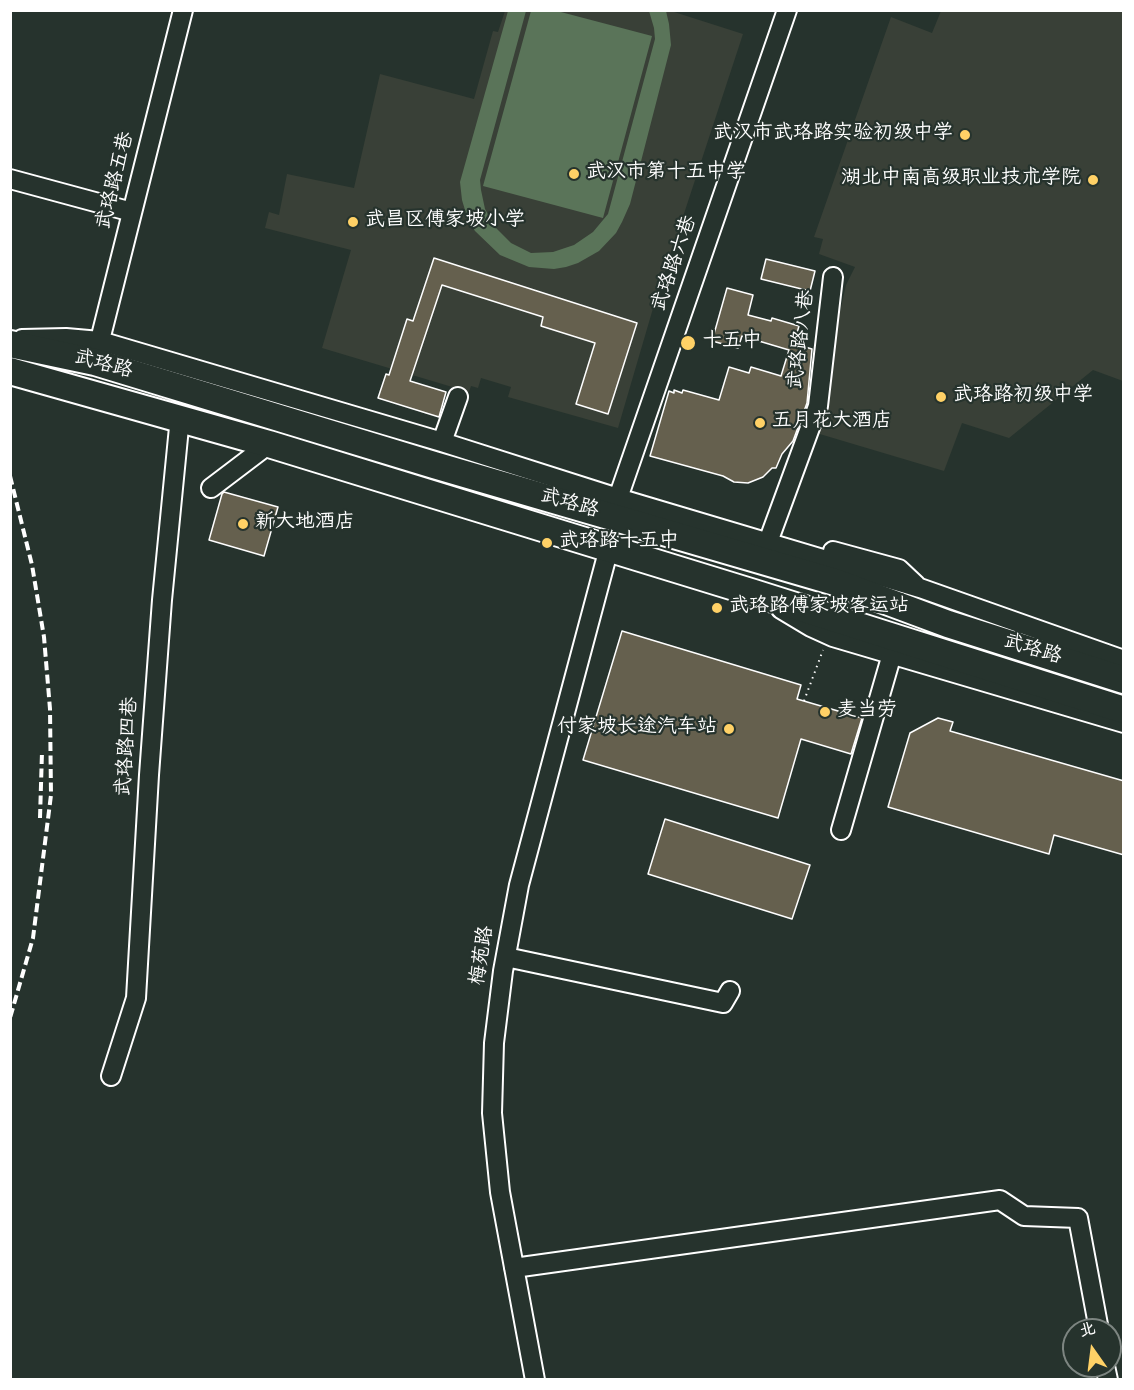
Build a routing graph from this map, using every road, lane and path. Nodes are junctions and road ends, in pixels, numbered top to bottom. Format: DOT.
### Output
graph roads {
  1 [pos="183,10"];
  2 [pos="787,10"];
  3 [pos="10,179"];
  4 [pos="132,212"];
  5 [pos="833,278"];
  6 [pos="10,342"];
  7 [pos="97,352"];
  8 [pos="10,371"];
  9 [pos="458,397"];
  10 [pos="180,417"];
  11 [pos="442,441"];
  12 [pos="269,444"];
  13 [pos="211,488"];
  14 [pos="618,498"];
  15 [pos="768,542"];
  16 [pos="609,548"];
  17 [pos="754,593"];
  18 [pos="824,643"];
  19 [pos="892,654"];
  20 [pos="1124,660"];
  21 [pos="1124,680"];
  22 [pos="804,701"];
  23 [pos="1124,710"];
  24 [pos="1124,723"];
  25 [pos="841,830"];
  26 [pos="506,957"];
  27 [pos="730,991"];
  28 [pos="111,1076"];
  29 [pos="514,1269"];
  30 [pos="1097,1318"];
  31 [pos="535,1380"];
  1 -- 4 [label="street, 武珞路五巷"];
  2 -- 14 [label="street, 武珞路六巷"];
  3 -- 4 [label="street"];
  4 -- 7 [label="street, 武珞路五巷"];
  5 -- 15 [label="street, 武珞路八巷"];
  6 -- 7 [label="highway, 武珞路"];
  7 -- 11 [label="street, 武珞路"];
  7 -- 21 [label="highway, 武珞路"];
  8 -- 10 [label="highway, 武珞路"];
  9 -- 11 [label="street"];
  10 -- 12 [label="highway, 武珞路"];
  10 -- 28 [label="street, 武珞路四巷"];
  11 -- 14 [label="street, 武珞路"];
  12 -- 13 [label="street"];
  12 -- 16 [label="highway, 武珞路"];
  14 -- 15 [label="street, 武珞路"];
  15 -- 20 [label="street, 武珞路"];
  16 -- 17 [label="highway, 武珞路"];
  16 -- 26 [label="street, 梅苑路"];
  17 -- 18 [label="street, 武珞路"];
  17 -- 23 [label="highway, 武珞路"];
  18 -- 19 [label="street, 武珞路"];
  18 -- 22 [label="path"];
  19 -- 24 [label="street, 武珞路"];
  19 -- 25 [label="street"];
  26 -- 27 [label="street"];
  26 -- 29 [label="street, 梅苑路"];
  29 -- 30 [label="street"];
  29 -- 31 [label="street, 梅苑路"];
}
